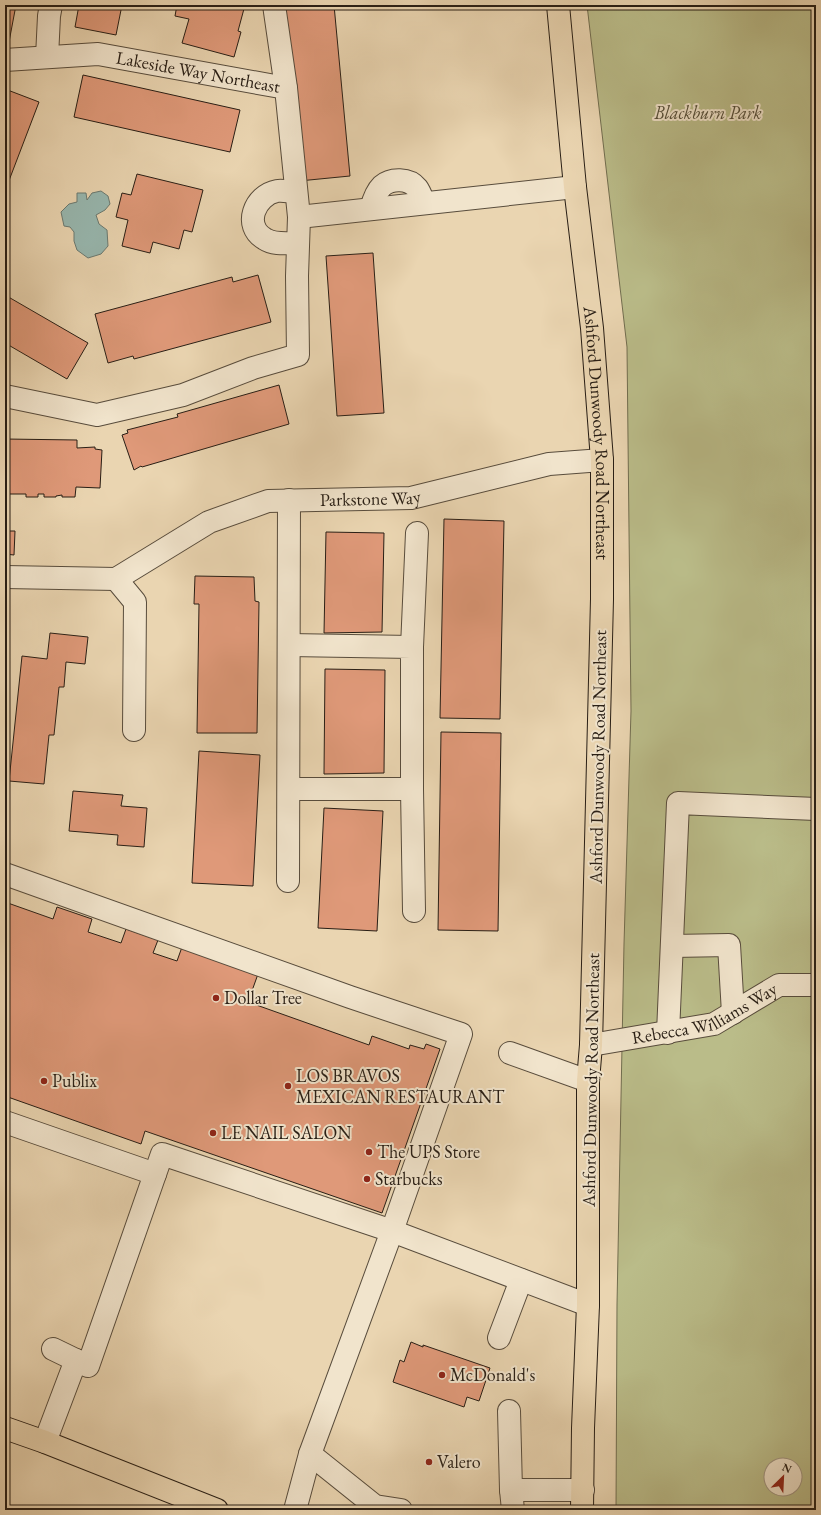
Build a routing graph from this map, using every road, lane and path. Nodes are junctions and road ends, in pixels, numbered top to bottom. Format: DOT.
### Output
graph roads {
  1 [pos="51,5"];
  2 [pos="274,5"];
  3 [pos="558,5"];
  4 [pos="47,57"];
  5 [pos="5,60"];
  6 [pos="286,88"];
  7 [pos="575,187"];
  8 [pos="296,192"];
  9 [pos="298,217"];
  10 [pos="298,243"];
  11 [pos="5,396"];
  12 [pos="602,460"];
  13 [pos="289,500"];
  14 [pos="417,534"];
  15 [pos="5,577"];
  16 [pos="116,578"];
  17 [pos="289,645"];
  18 [pos="412,647"];
  19 [pos="134,730"];
  20 [pos="288,789"];
  21 [pos="412,789"];
  22 [pos="816,809"];
  23 [pos="5,874"];
  24 [pos="288,881"];
  25 [pos="414,911"];
  26 [pos="672,946"];
  27 [pos="816,985"];
  28 [pos="733,1013"];
  29 [pos="668,1033"];
  30 [pos="591,1045"];
  31 [pos="510,1053"];
  32 [pos="588,1081"];
  33 [pos="5,1122"];
  34 [pos="155,1174"];
  35 [pos="392,1231"];
  36 [pos="521,1280"];
  37 [pos="588,1306"];
  38 [pos="499,1338"];
  39 [pos="53,1350"];
  40 [pos="76,1360"];
  41 [pos="509,1411"];
  42 [pos="5,1428"];
  43 [pos="45,1442"];
  44 [pos="310,1454"];
  45 [pos="512,1500"];
  46 [pos="583,1500"];
  47 [pos="217,1510"];
  48 [pos="295,1510"];
  49 [pos="401,1510"];
  1 -- 4 [label="street"];
  2 -- 6 [label="street"];
  3 -- 7 [label="main road, Ashford Dunwoody Road Northeast"];
  4 -- 5 [label="street, Lakeside Way Northeast"];
  4 -- 6 [label="street, Lakeside Way Northeast"];
  6 -- 8 [label="street, Lakeside Way Northeast"];
  7 -- 9 [label="street"];
  7 -- 12 [label="main road, Ashford Dunwoody Road Northeast"];
  8 -- 9 [label="street, Lakeside Way Northeast"];
  8 -- 10 [label="street"];
  9 -- 10 [label="street, Lakeside Way Northeast"];
  10 -- 11 [label="street, Lakeside Way Northeast"];
  12 -- 13 [label="street, Parkstone Way"];
  12 -- 30 [label="main road, Ashford Dunwoody Road Northeast"];
  13 -- 16 [label="street, Parkstone Way"];
  13 -- 17 [label="street"];
  14 -- 18 [label="street"];
  15 -- 16 [label="street"];
  16 -- 19 [label="street"];
  17 -- 18 [label="street"];
  17 -- 20 [label="street"];
  18 -- 21 [label="street"];
  20 -- 21 [label="street"];
  20 -- 24 [label="street"];
  21 -- 25 [label="street"];
  22 -- 26 [label="street"];
  23 -- 35 [label="street"];
  26 -- 28 [label="street"];
  26 -- 29 [label="street"];
  27 -- 28 [label="street, Rebecca Williams Way"];
  28 -- 29 [label="street, Rebecca Williams Way"];
  29 -- 30 [label="street, Rebecca Williams Way"];
  30 -- 32 [label="main road, Ashford Dunwoody Road Northeast"];
  31 -- 32 [label="street"];
  32 -- 37 [label="main road, Ashford Dunwoody Road Northeast"];
  33 -- 34 [label="street"];
  34 -- 35 [label="street"];
  34 -- 40 [label="street"];
  35 -- 36 [label="street"];
  35 -- 44 [label="street"];
  36 -- 37 [label="street"];
  36 -- 38 [label="street"];
  37 -- 46 [label="main road, Ashford Dunwoody Road Northeast"];
  39 -- 40 [label="street"];
  40 -- 43 [label="street"];
  41 -- 45 [label="street"];
  42 -- 43 [label="main road"];
  43 -- 47 [label="main road"];
  44 -- 48 [label="street"];
  44 -- 49 [label="street"];
  45 -- 46 [label="street"];
}
